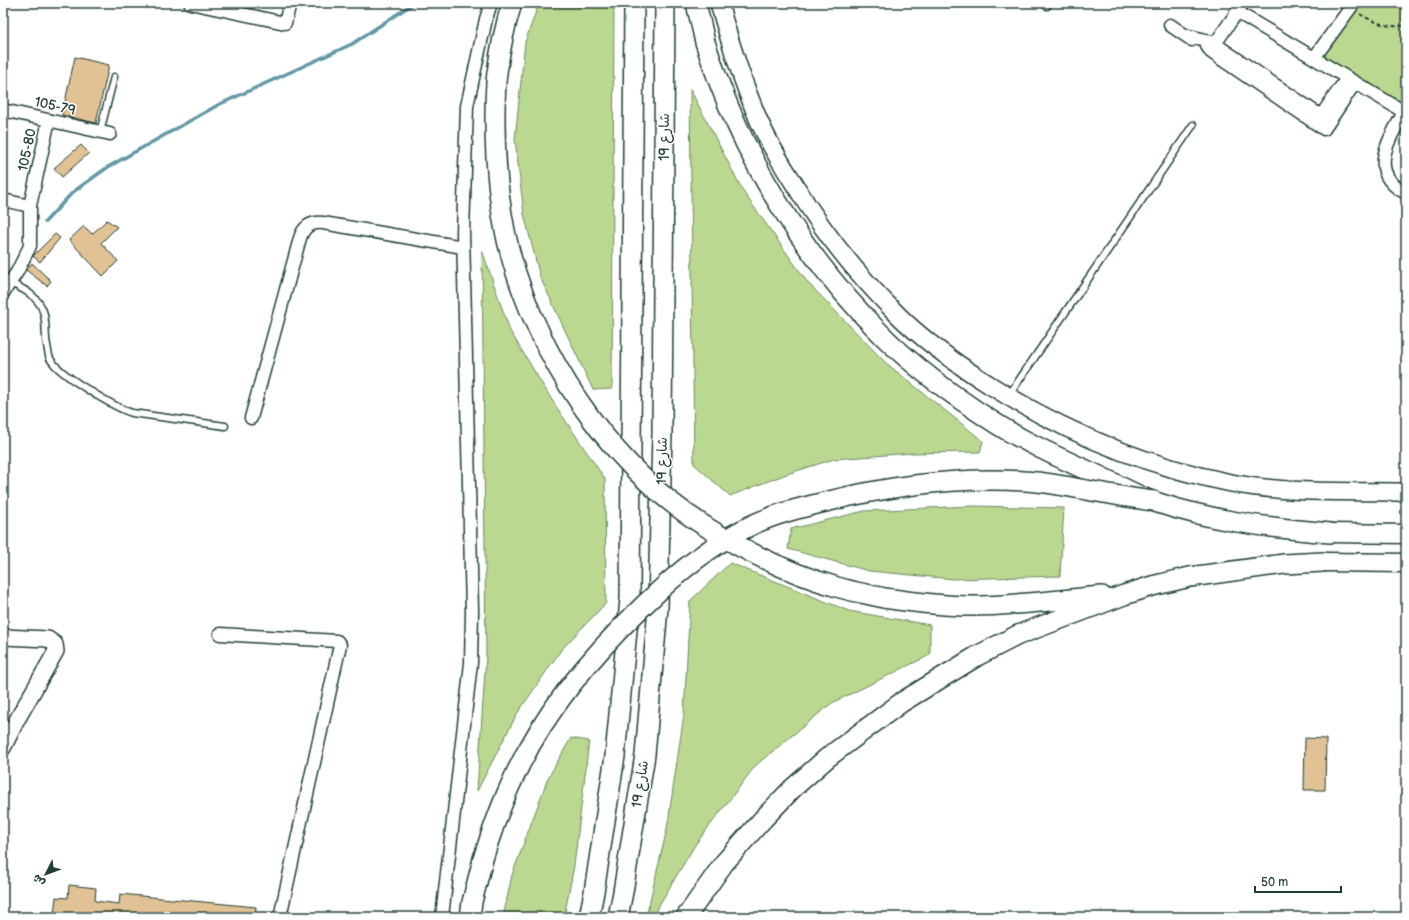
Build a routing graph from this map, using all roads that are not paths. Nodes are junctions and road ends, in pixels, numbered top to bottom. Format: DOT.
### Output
graph roads {
  1 [pos="190,3"];
  2 [pos="290,3"];
  3 [pos="491,3"];
  4 [pos="512,3"];
  5 [pos="634,3"];
  6 [pos="665,3"];
  7 [pos="696,3"];
  8 [pos="720,3"];
  9 [pos="1043,3"];
  10 [pos="1048,3"];
  11 [pos="1349,5"];
  12 [pos="1240,7"];
  13 [pos="1170,25"];
  14 [pos="1213,48"];
  15 [pos="1314,58"];
  16 [pos="114,77"];
  17 [pos="1351,80"];
  18 [pos="3,110"];
  19 [pos="1405,113"];
  20 [pos="49,120"];
  21 [pos="1193,125"];
  22 [pos="1406,125"];
  23 [pos="105,133"];
  24 [pos="1406,184"];
  25 [pos="1406,192"];
  26 [pos="3,200"];
  27 [pos="30,206"];
  28 [pos="464,247"];
  29 [pos="10,282"];
  30 [pos="3,293"];
  31 [pos="1008,397"];
  32 [pos="251,418"];
  33 [pos="225,426"];
  34 [pos="1406,492"];
  35 [pos="1154,501"];
  36 [pos="1330,532"];
  37 [pos="1406,534"];
  38 [pos="1323,562"];
  39 [pos="1406,563"];
  40 [pos="1124,595"];
  41 [pos="220,634"];
  42 [pos="3,637"];
  43 [pos="3,748"];
  44 [pos="280,917"];
  45 [pos="442,917"];
  46 [pos="470,917"];
  47 [pos="589,917"];
  48 [pos="618,917"];
  49 [pos="686,917"];
  1 -- 2 [label="street"];
  3 -- 28 [label="street"];
  4 -- 40 [label="highway, bridge"];
  5 -- 47 [label="highway, شارع 19"];
  6 -- 48 [label="highway, شارع 19"];
  7 -- 35 [label="highway, bridge"];
  8 -- 31 [label="main road"];
  9 -- 10 [label="lane"];
  11 -- 15 [label="street"];
  12 -- 14 [label="street"];
  12 -- 15 [label="street"];
  13 -- 14 [label="street"];
  14 -- 17 [label="street"];
  15 -- 17 [label="street"];
  16 -- 23 [label="lane, 105-79"];
  17 -- 19 [label="street"];
  18 -- 20 [label="street, 105-79"];
  19 -- 25 [label="street"];
  20 -- 23 [label="street, 105-79"];
  20 -- 27 [label="street, 105-80"];
  21 -- 31 [label="lane"];
  22 -- 24 [label="street"];
  26 -- 27 [label="street"];
  27 -- 29 [label="street, 105-80"];
  28 -- 32 [label="street"];
  28 -- 45 [label="street"];
  29 -- 30 [label="street, 105-80"];
  29 -- 33 [label="lane"];
  31 -- 34 [label="main road"];
  35 -- 36 [label="highway"];
  35 -- 46 [label="highway, bridge"];
  36 -- 37 [label="main road"];
  38 -- 39 [label="main road"];
  38 -- 40 [label="highway"];
  40 -- 49 [label="highway"];
  41 -- 44 [label="street"];
  42 -- 43 [label="street"];
}
